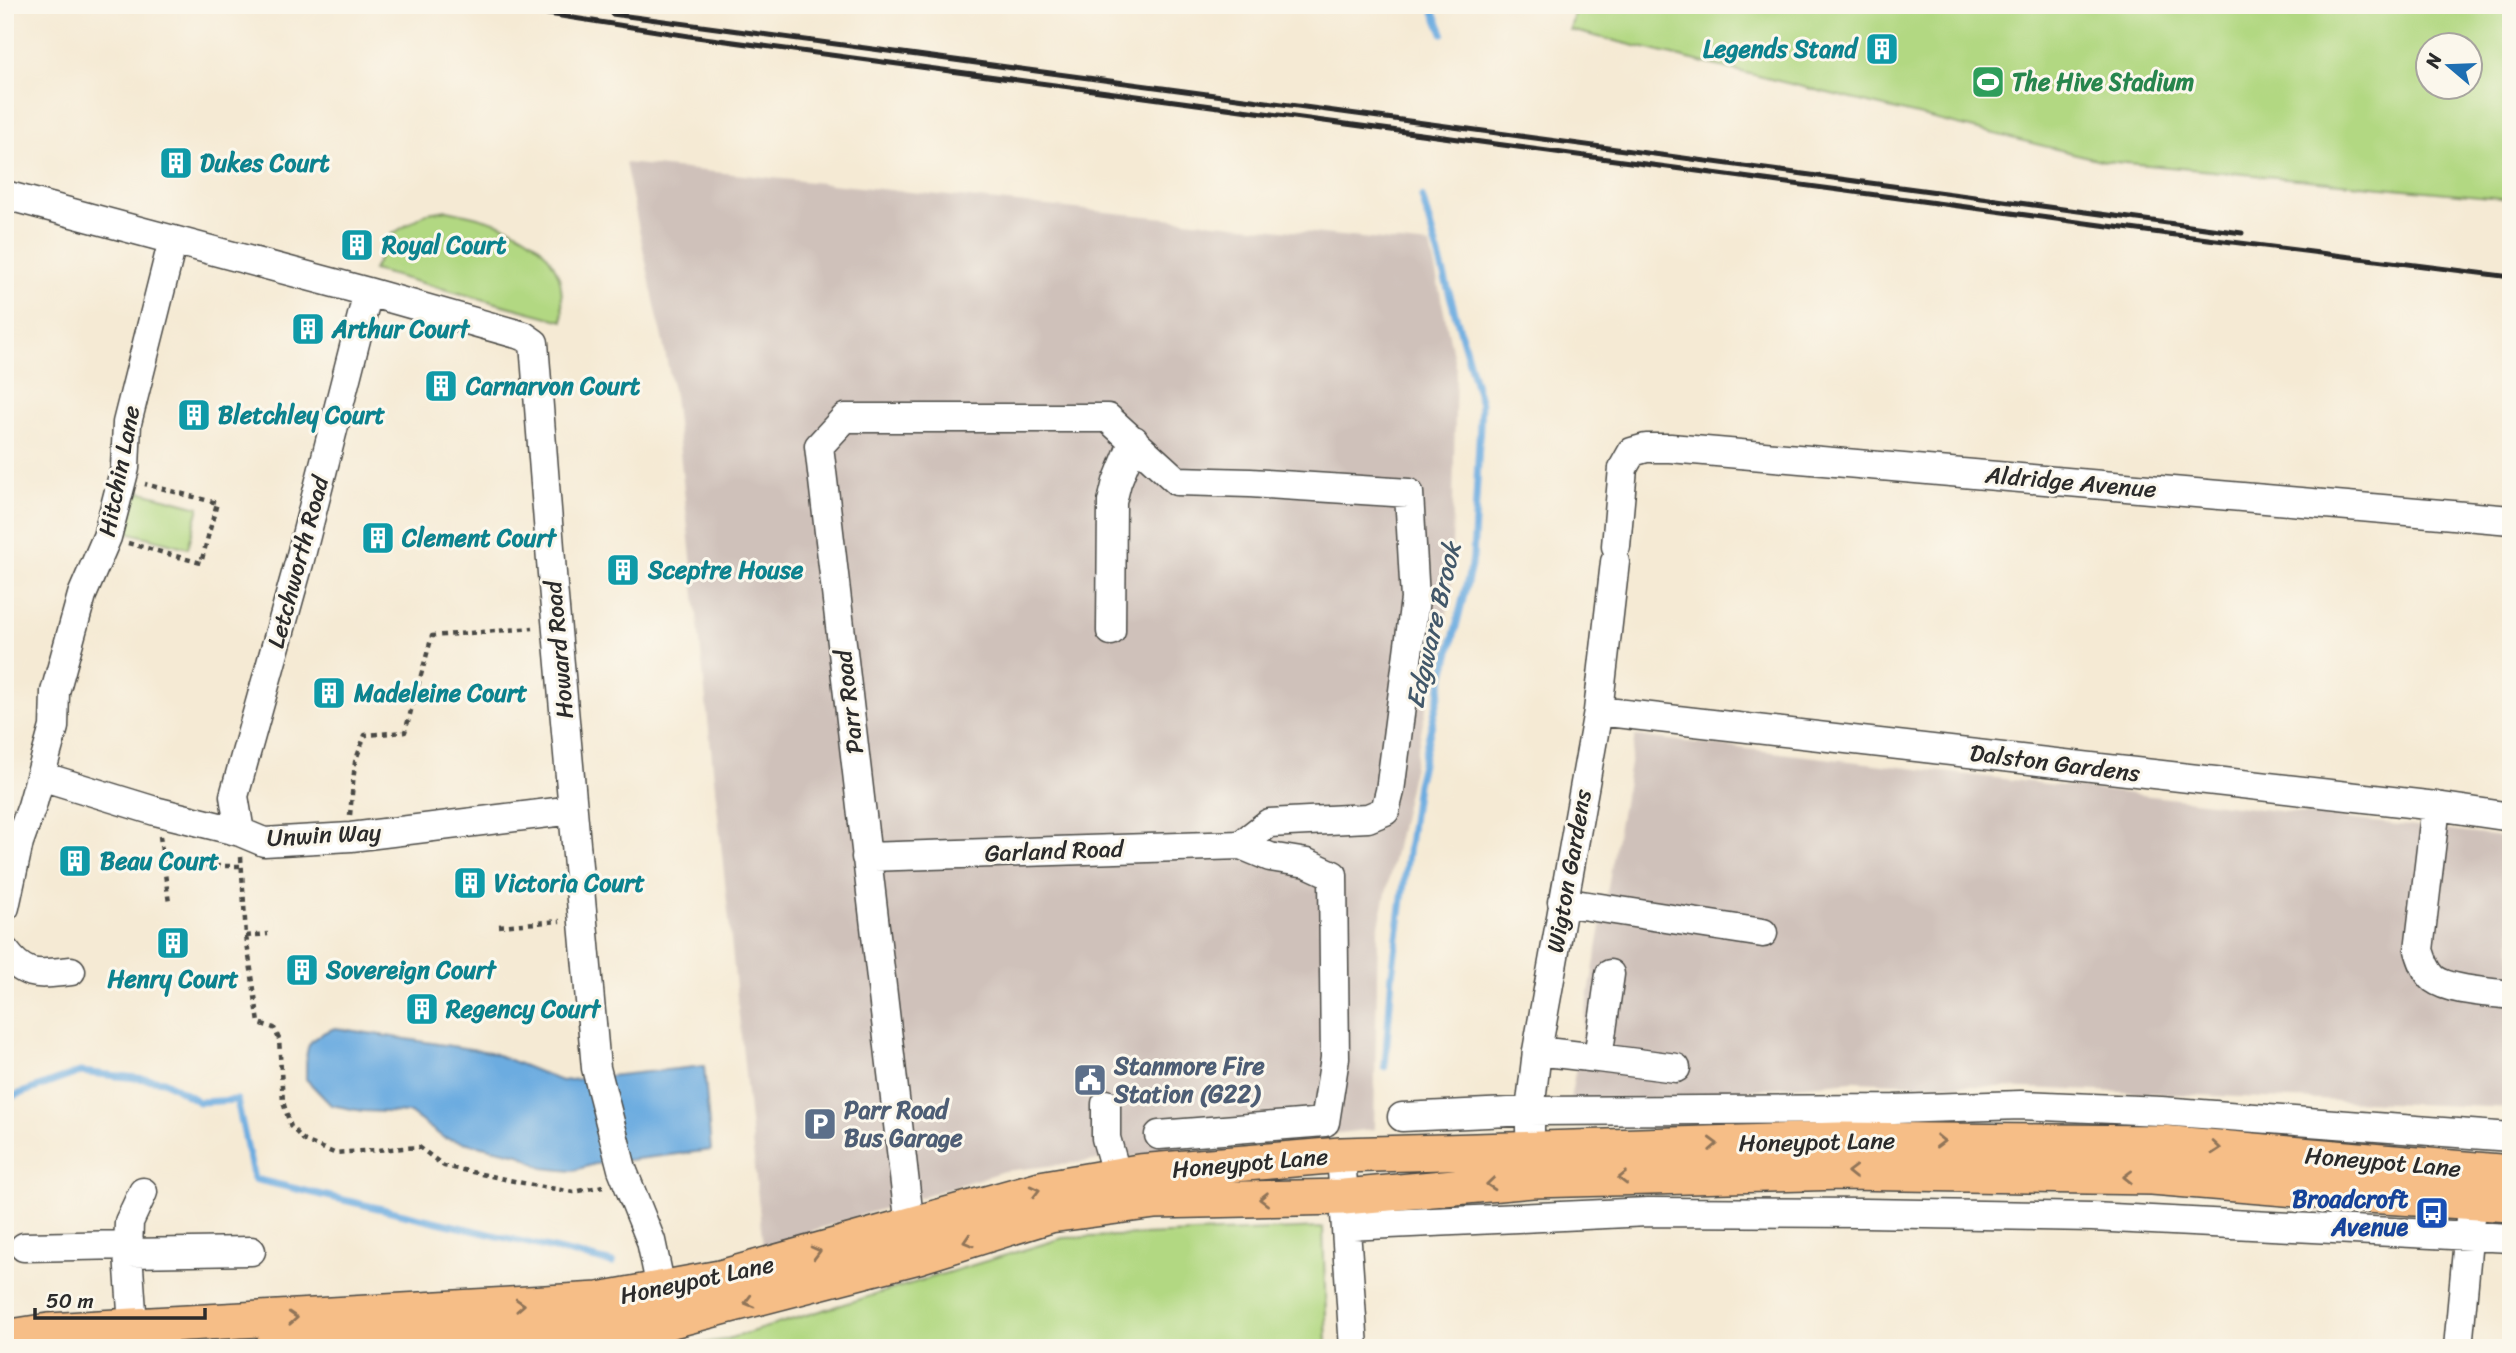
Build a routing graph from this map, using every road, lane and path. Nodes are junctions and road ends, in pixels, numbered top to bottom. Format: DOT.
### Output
graph roads {
  1 [pos="5,195"];
  2 [pos="173,240"];
  3 [pos="368,292"];
  4 [pos="1134,440"];
  5 [pos="1632,452"];
  6 [pos="122,478"];
  7 [pos="2511,520"];
  8 [pos="107,537"];
  9 [pos="557,626"];
  10 [pos="1111,631"];
  11 [pos="1598,710"];
  12 [pos="41,776"];
  13 [pos="2436,806"];
  14 [pos="573,810"];
  15 [pos="155,811"];
  16 [pos="2511,817"];
  17 [pos="240,832"];
  18 [pos="351,837"];
  19 [pos="1241,845"];
  20 [pos="866,857"];
  21 [pos="166,866"];
  22 [pos="241,866"];
  23 [pos="1562,902"];
  24 [pos="169,903"];
  25 [pos="5,907"];
  26 [pos="572,919"];
  27 [pos="499,926"];
  28 [pos="1763,933"];
  29 [pos="268,934"];
  30 [pos="246,936"];
  31 [pos="5,951"];
  32 [pos="71,971"];
  33 [pos="1611,974"];
  34 [pos="2511,995"];
  35 [pos="1537,1051"];
  36 [pos="1598,1058"];
  37 [pos="1676,1068"];
  38 [pos="1106,1104"];
  39 [pos="1530,1111"];
  40 [pos="1402,1117"];
  41 [pos="2161,1127"];
  42 [pos="2511,1137"];
  43 [pos="1341,1156"];
  44 [pos="1532,1165"];
  45 [pos="2511,1173"];
  46 [pos="617,1176"];
  47 [pos="1117,1176"];
  48 [pos="1166,1185"];
  49 [pos="143,1192"];
  50 [pos="2511,1204"];
  51 [pos="1346,1211"];
  52 [pos="2470,1218"];
  53 [pos="2511,1238"];
  54 [pos="914,1241"];
  55 [pos="24,1247"];
  56 [pos="128,1249"];
  57 [pos="251,1251"];
  58 [pos="665,1306"];
  59 [pos="133,1326"];
  60 [pos="5,1338"];
  61 [pos="49,1340"];
  62 [pos="294,1347"];
  63 [pos="1354,1348"];
  64 [pos="2458,1348"];
  1 -- 2 [label="street"];
  2 -- 3 [label="street, Howard Road"];
  2 -- 6 [label="street, Hitchin Lane"];
  3 -- 9 [label="street, Howard Road"];
  3 -- 17 [label="street, Letchworth Road"];
  4 -- 10 [label="street"];
  4 -- 19 [label="street"];
  4 -- 20 [label="street, Parr Road"];
  5 -- 7 [label="street, Aldridge Avenue"];
  5 -- 11 [label="street, Wigton Gardens"];
  6 -- 8 [label="street, Hitchin Lane"];
  6 -- 8 [label="path"];
  8 -- 12 [label="street, Hitchin Lane"];
  9 -- 14 [label="street, Howard Road"];
  9 -- 18 [label="path"];
  11 -- 13 [label="street, Dalston Gardens"];
  11 -- 23 [label="street, Wigton Gardens"];
  12 -- 15 [label="street, Unwin Way"];
  12 -- 25 [label="street, Hitchin Lane"];
  13 -- 16 [label="street, Dalston Gardens"];
  13 -- 34 [label="street"];
  14 -- 18 [label="street, Unwin Way"];
  14 -- 46 [label="street, Howard Road"];
  15 -- 17 [label="street, Unwin Way"];
  15 -- 21 [label="path"];
  17 -- 18 [label="street, Unwin Way"];
  17 -- 22 [label="path"];
  19 -- 20 [label="street, Garland Road"];
  19 -- 48 [label="street"];
  20 -- 54 [label="street, Parr Road"];
  21 -- 22 [label="path"];
  21 -- 24 [label="path"];
  22 -- 30 [label="path"];
  23 -- 28 [label="street"];
  23 -- 35 [label="street, Wigton Gardens"];
  26 -- 27 [label="path"];
  29 -- 30 [label="path"];
  30 -- 46 [label="path"];
  31 -- 32 [label="street"];
  33 -- 36 [label="street"];
  35 -- 36 [label="street"];
  35 -- 39 [label="street, Wigton Gardens"];
  36 -- 37 [label="street"];
  38 -- 47 [label="street"];
  39 -- 40 [label="street"];
  39 -- 41 [label="street"];
  39 -- 44 [label="street, Wigton Gardens"];
  41 -- 42 [label="street"];
  44 -- 41 [label="main road, Honeypot Lane, one-way"];
  41 -- 45 [label="main road, Honeypot Lane, one-way"];
  43 -- 44 [label="main road, Honeypot Lane"];
  43 -- 48 [label="main road, Honeypot Lane"];
  43 -- 51 [label="street"];
  44 -- 51 [label="main road, Honeypot Lane, one-way"];
  52 -- 44 [label="main road, Honeypot Lane, one-way"];
  46 -- 58 [label="street, Howard Road"];
  47 -- 48 [label="main road, Honeypot Lane"];
  54 -- 47 [label="main road, Honeypot Lane, one-way"];
  51 -- 48 [label="main road, Honeypot Lane, one-way"];
  48 -- 54 [label="main road, Honeypot Lane, one-way"];
  49 -- 56 [label="street"];
  50 -- 52 [label="main road, Honeypot Lane"];
  51 -- 52 [label="street"];
  51 -- 63 [label="street"];
  52 -- 53 [label="street"];
  52 -- 64 [label="street"];
  54 -- 58 [label="main road, Honeypot Lane"];
  55 -- 56 [label="street"];
  56 -- 57 [label="street"];
  56 -- 59 [label="street"];
  59 -- 58 [label="main road, Honeypot Lane, one-way"];
  58 -- 62 [label="main road, Honeypot Lane"];
  59 -- 61 [label="main road, Honeypot Lane"];
  60 -- 61 [label="main road, Honeypot Lane"];
}
